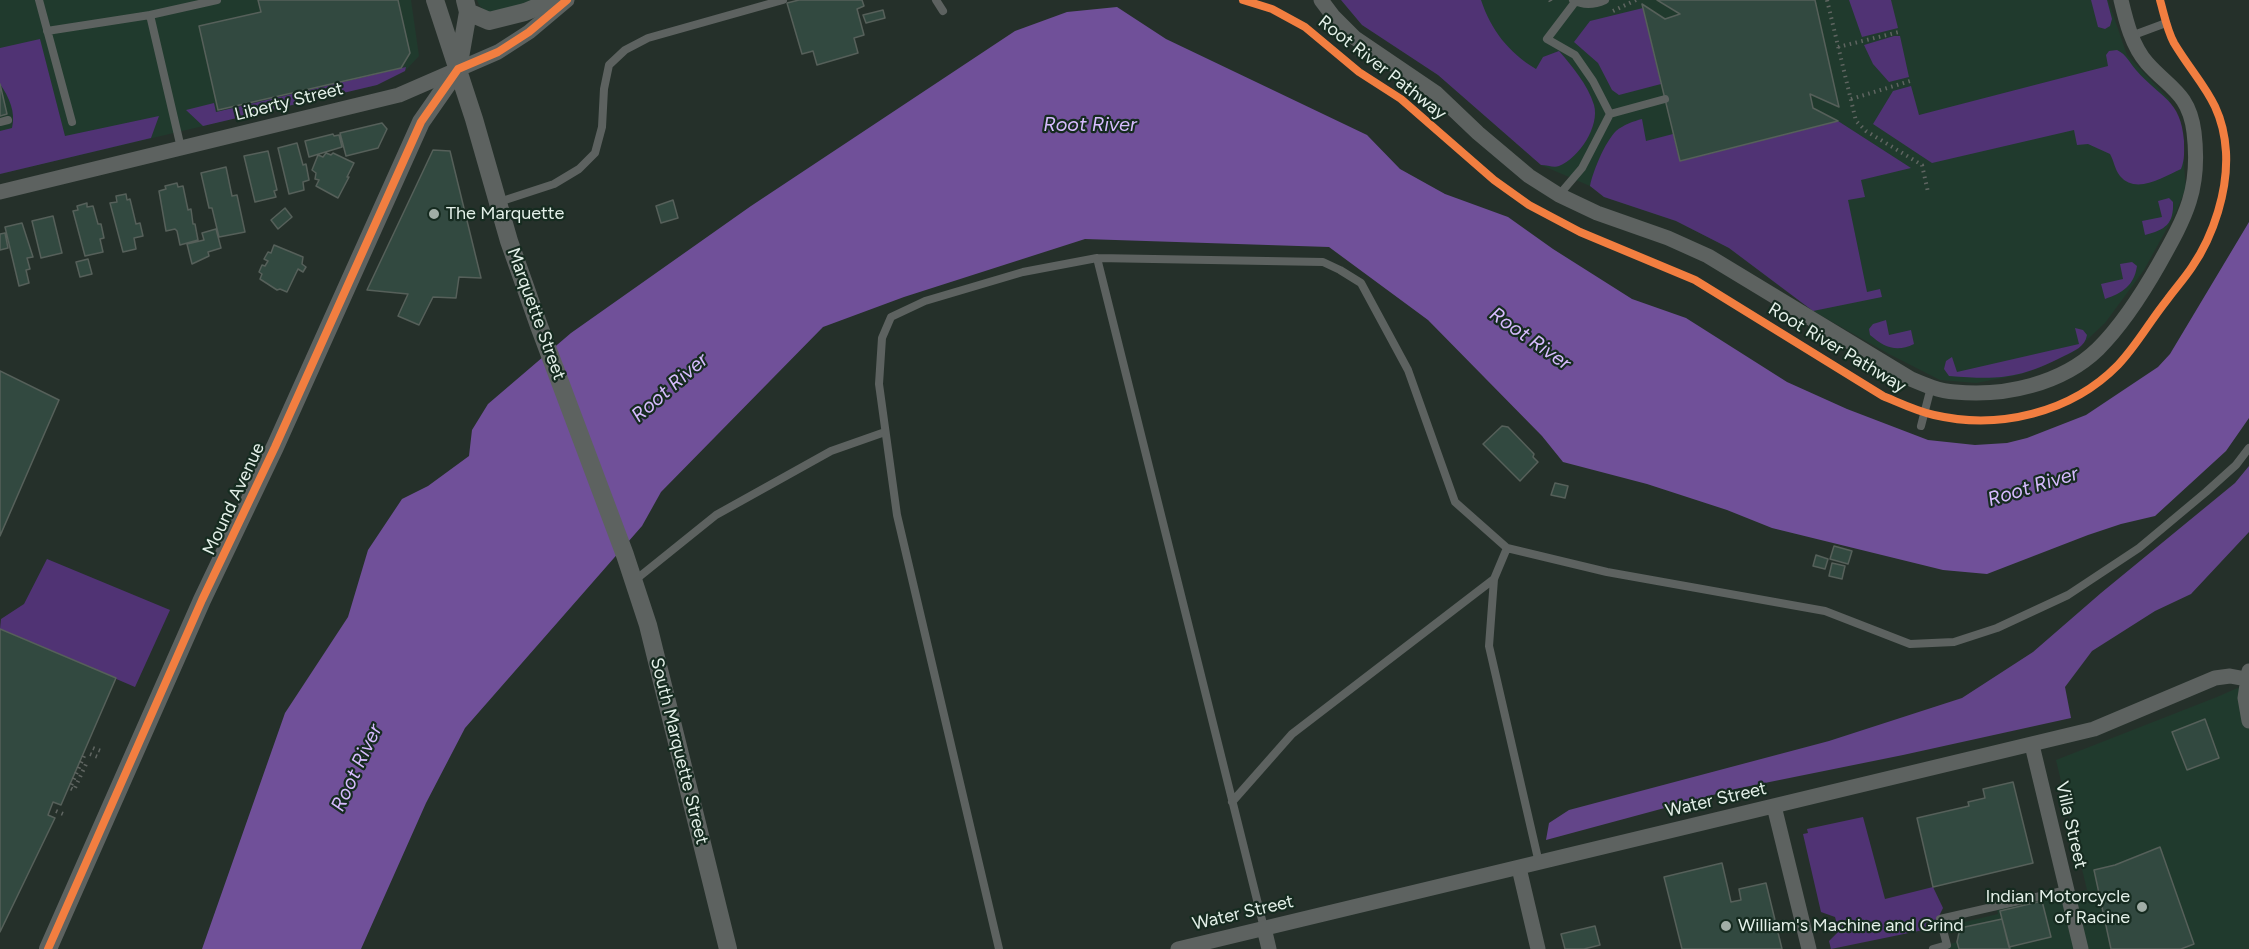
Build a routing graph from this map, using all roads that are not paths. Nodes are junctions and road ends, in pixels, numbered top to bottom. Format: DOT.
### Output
graph roads {
  1 [pos="39,0"];
  2 [pos="217,0"];
  3 [pos="435,0"];
  4 [pos="555,0"];
  5 [pos="567,0"];
  6 [pos="783,0"];
  7 [pos="936,0"];
  8 [pos="1322,0"];
  9 [pos="1605,0"];
  10 [pos="2121,0"];
  11 [pos="1574,1"];
  12 [pos="467,6"];
  13 [pos="943,11"];
  14 [pos="150,15"];
  15 [pos="2166,23"];
  16 [pos="47,31"];
  17 [pos="2131,36"];
  18 [pos="458,69"];
  19 [pos="1665,99"];
  20 [pos="1610,114"];
  21 [pos="72,122"];
  22 [pos="182,148"];
  23 [pos="0,192"];
  24 [pos="1559,195"];
  25 [pos="499,202"];
  26 [pos="1097,258"];
  27 [pos="1931,387"];
  28 [pos="1921,426"];
  29 [pos="885,432"];
  30 [pos="2249,448"];
  31 [pos="1507,548"];
  32 [pos="625,555"];
  33 [pos="1494,579"];
  34 [pos="634,581"];
  35 [pos="2248,674"];
  36 [pos="2249,721"];
  37 [pos="2032,745"];
  38 [pos="1232,802"];
  39 [pos="1774,806"];
  40 [pos="1539,863"];
  41 [pos="1519,868"];
  42 [pos="2067,890"];
  43 [pos="1264,928"];
  44 [pos="48,949"];
  45 [pos="728,949"];
  46 [pos="999,949"];
  47 [pos="1178,949"];
  48 [pos="1269,949"];
  49 [pos="1538,949"];
  50 [pos="1809,949"];
  51 [pos="1933,949"];
  52 [pos="2081,949"];
  1 -- 16 [label="lane"];
  2 -- 14 [label="lane"];
  3 -- 18 [label="street, Marquette Street"];
  4 -- 12 [label="street"];
  5 -- 18 [label="street, Liberty Street"];
  6 -- 25 [label="lane"];
  7 -- 13 [label="lane"];
  8 -- 24 [label="street"];
  9 -- 11 [label="lane"];
  10 -- 17 [label="street"];
  11 -- 20 [label="lane"];
  12 -- 18 [label="street, Marquette Street"];
  14 -- 16 [label="lane"];
  14 -- 22 [label="lane"];
  15 -- 17 [label="lane"];
  16 -- 21 [label="lane"];
  17 -- 27 [label="street"];
  18 -- 22 [label="street, Liberty Street"];
  18 -- 25 [label="street, Marquette Street"];
  18 -- 44 [label="street, Mound Avenue"];
  19 -- 20 [label="lane"];
  20 -- 24 [label="lane"];
  22 -- 23 [label="street, Liberty Street"];
  24 -- 27 [label="street"];
  25 -- 32 [label="street, Marquette Street"];
  26 -- 29 [label="lane"];
  26 -- 31 [label="lane"];
  26 -- 38 [label="lane"];
  27 -- 28 [label="lane"];
  29 -- 34 [label="lane"];
  29 -- 46 [label="lane"];
  30 -- 31 [label="lane"];
  31 -- 33 [label="lane"];
  32 -- 34 [label="street, South Marquette Street"];
  33 -- 38 [label="lane"];
  33 -- 40 [label="lane"];
  34 -- 45 [label="street, South Marquette Street"];
  35 -- 36 [label="street"];
  35 -- 37 [label="street, Water Street"];
  37 -- 39 [label="street, Water Street"];
  37 -- 42 [label="street, Villa Street"];
  38 -- 43 [label="lane"];
  39 -- 40 [label="street, Water Street"];
  39 -- 50 [label="street"];
  40 -- 41 [label="street, Water Street"];
  41 -- 43 [label="street, Water Street"];
  41 -- 49 [label="street"];
  42 -- 51 [label="lane"];
  42 -- 52 [label="street, Villa Street"];
  43 -- 47 [label="street, Water Street"];
  43 -- 48 [label="street"];
}
